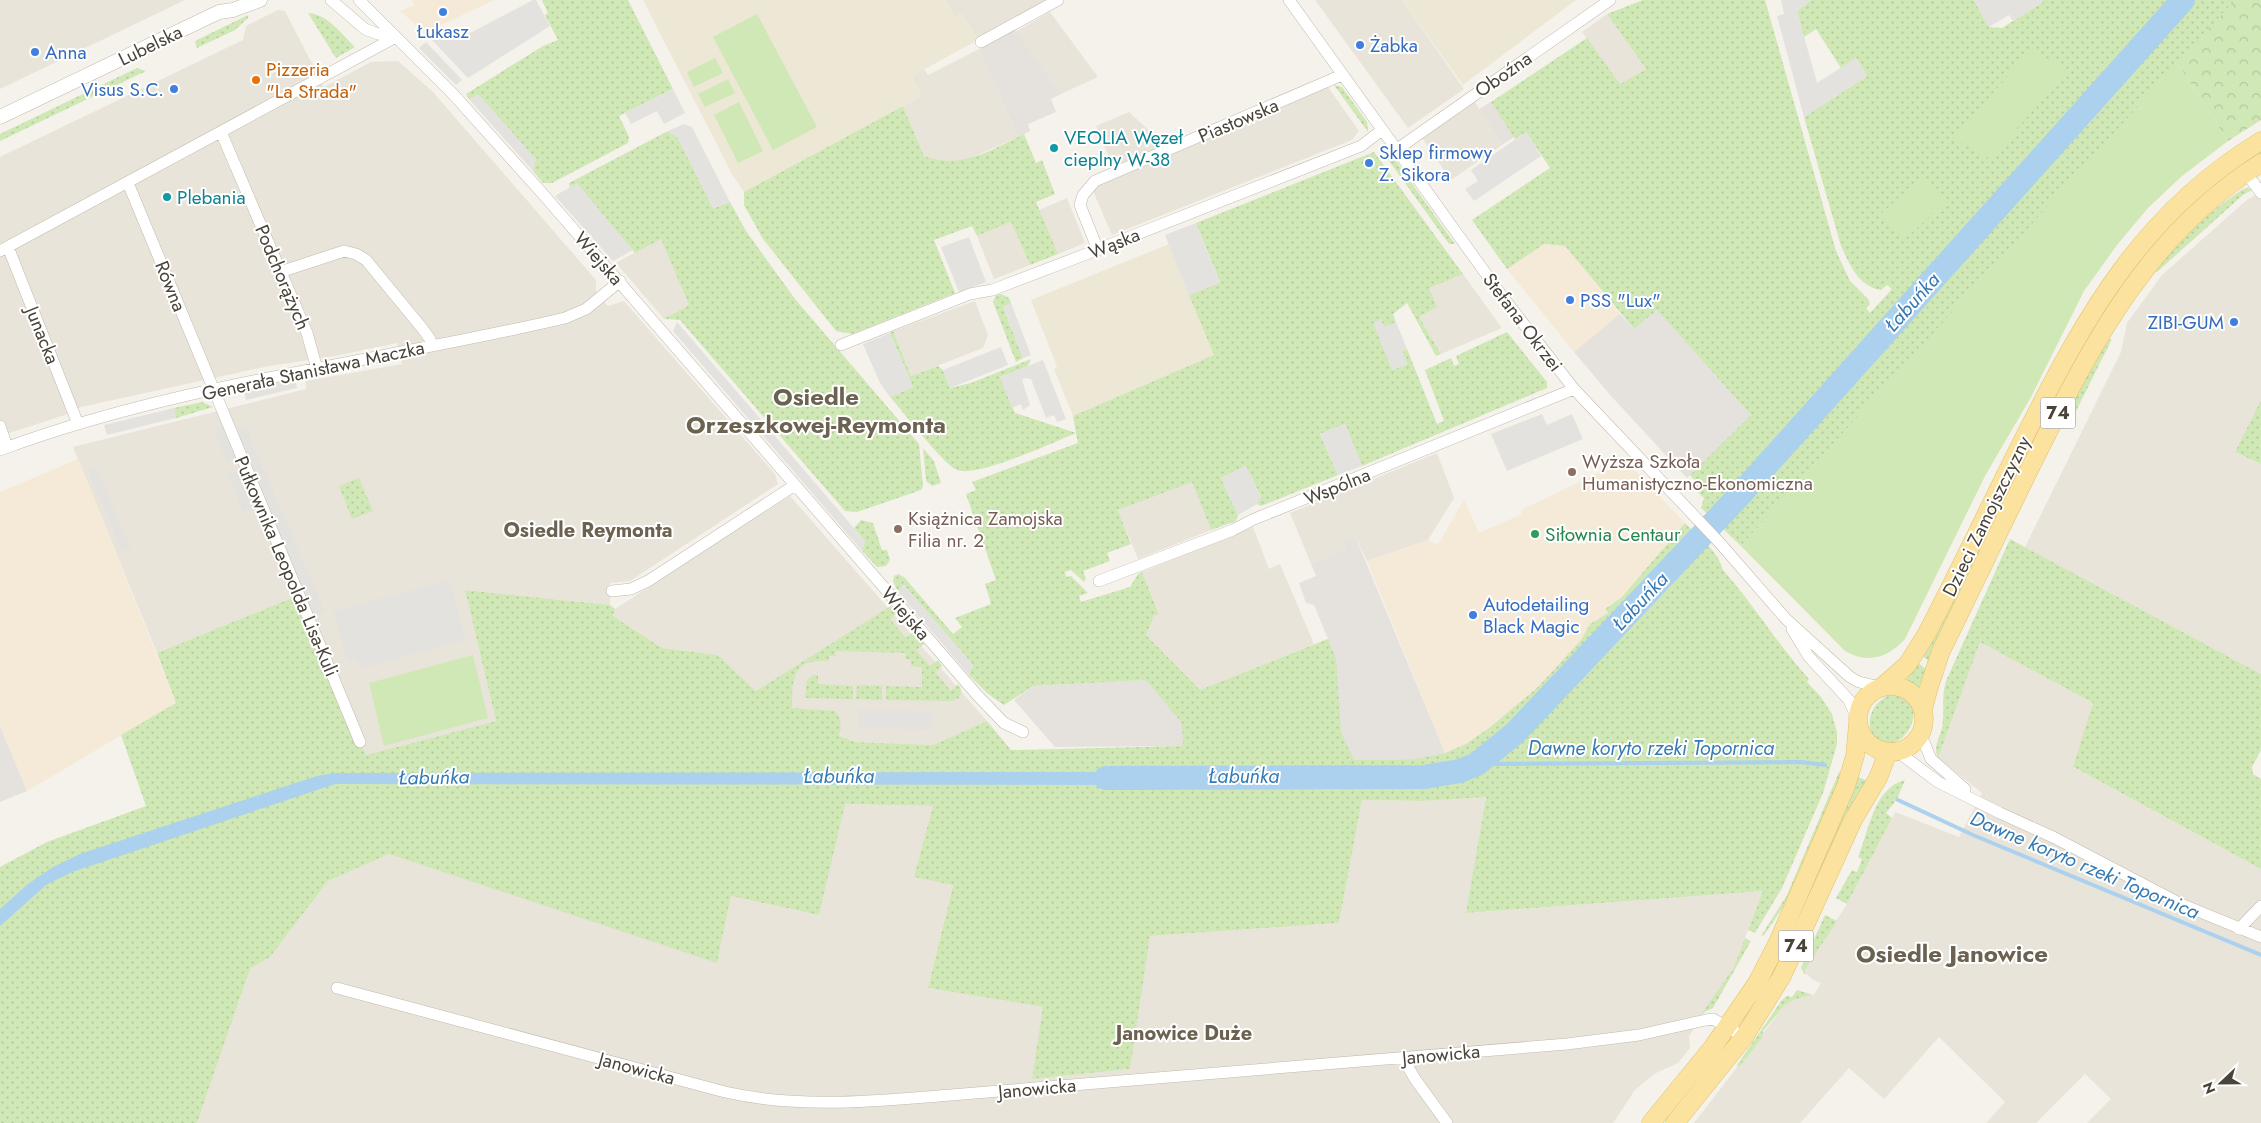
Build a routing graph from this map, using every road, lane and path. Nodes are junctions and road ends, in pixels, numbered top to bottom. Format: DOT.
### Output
graph roads {
  1 [pos="260,0"];
  2 [pos="331,0"];
  3 [pos="360,0"];
  4 [pos="1058,0"];
  5 [pos="1289,0"];
  6 [pos="1610,0"];
  7 [pos="222,6"];
  8 [pos="396,37"];
  9 [pos="981,42"];
  10 [pos="1342,75"];
  11 [pos="0,117"];
  12 [pos="1382,130"];
  13 [pos="221,132"];
  14 [pos="2261,141"];
  15 [pos="1396,150"];
  16 [pos="2261,163"];
  17 [pos="2246,173"];
  18 [pos="128,183"];
  19 [pos="2261,193"];
  20 [pos="4,249"];
  21 [pos="1098,250"];
  22 [pos="280,272"];
  23 [pos="620,281"];
  24 [pos="841,345"];
  25 [pos="431,346"];
  26 [pos="317,369"];
  27 [pos="1574,389"];
  28 [pos="214,390"];
  29 [pos="78,424"];
  30 [pos="0,426"];
  31 [pos="4,448"];
  32 [pos="795,485"];
  33 [pos="1099,581"];
  34 [pos="612,591"];
  35 [pos="1786,619"];
  36 [pos="1881,687"];
  37 [pos="1923,709"];
  38 [pos="1858,722"];
  39 [pos="1023,732"];
  40 [pos="1921,735"];
  41 [pos="360,742"];
  42 [pos="1893,752"];
  43 [pos="1980,801"];
  44 [pos="2261,906"];
  45 [pos="2239,930"];
  46 [pos="2261,937"];
  47 [pos="337,988"];
  48 [pos="1728,1027"];
  49 [pos="1744,1037"];
  50 [pos="1403,1058"];
  51 [pos="1446,1123"];
  52 [pos="1652,1123"];
  53 [pos="1676,1123"];
  1 -- 7 [label="street, Lubelska"];
  2 -- 8 [label="street"];
  3 -- 8 [label="street, Wiejska"];
  4 -- 9 [label="street"];
  5 -- 10 [label="street, Stefana Okrzei"];
  6 -- 15 [label="street, Oboźna"];
  7 -- 11 [label="street, Lubelska"];
  8 -- 13 [label="street"];
  8 -- 23 [label="street, Wiejska"];
  10 -- 12 [label="street, Stefana Okrzei"];
  10 -- 21 [label="street, Piastowska"];
  12 -- 15 [label="street, Stefana Okrzei"];
  12 -- 21 [label="street, Wąska"];
  13 -- 18 [label="street"];
  13 -- 22 [label="street, Podchorążych"];
  14 -- 36 [label="main road, Dzieci Zamojszczyzny / 74"];
  15 -- 27 [label="street, Stefana Okrzei"];
  16 -- 17 [label="main road, Dzieci Zamojszczyzny / 74"];
  17 -- 19 [label="street"];
  17 -- 37 [label="main road, Dzieci Zamojszczyzny / 74"];
  18 -- 20 [label="street"];
  18 -- 28 [label="street, Równa"];
  20 -- 29 [label="street, Junacka"];
  21 -- 24 [label="street, Wąska"];
  22 -- 25 [label="street"];
  22 -- 26 [label="street, Podchorążych"];
  23 -- 25 [label="street, Generała Stanisława Maczka"];
  23 -- 32 [label="street, Wiejska"];
  25 -- 26 [label="street, Generała Stanisława Maczka"];
  26 -- 28 [label="street, Generała Stanisława Maczka"];
  27 -- 33 [label="street, Wspólna"];
  27 -- 35 [label="street, Stefana Okrzei"];
  28 -- 29 [label="street, Generała Stanisława Maczka"];
  28 -- 41 [label="street, Pułkownika Leopolda Lisa-Kuli"];
  29 -- 31 [label="street, Generała Stanisława Maczka"];
  30 -- 31 [label="street"];
  32 -- 34 [label="street"];
  32 -- 39 [label="street, Wiejska"];
  35 -- 36 [label="street, Stefana Okrzei"];
  35 -- 38 [label="street, Stefana Okrzei"];
  36 -- 37 [label="main road"];
  36 -- 38 [label="main road, 74"];
  37 -- 40 [label="main road, 74"];
  38 -- 42 [label="main road"];
  38 -- 48 [label="main road, 74"];
  40 -- 42 [label="main road"];
  40 -- 43 [label="street"];
  42 -- 43 [label="street"];
  42 -- 49 [label="main road, 74"];
  43 -- 45 [label="street"];
  44 -- 45 [label="street"];
  45 -- 46 [label="street"];
  47 -- 50 [label="street, Janowicka"];
  48 -- 49 [label="street, Janowicka"];
  48 -- 50 [label="street, Janowicka"];
  48 -- 52 [label="main road, 74"];
  49 -- 53 [label="main road, 74"];
  50 -- 51 [label="street"];
}
